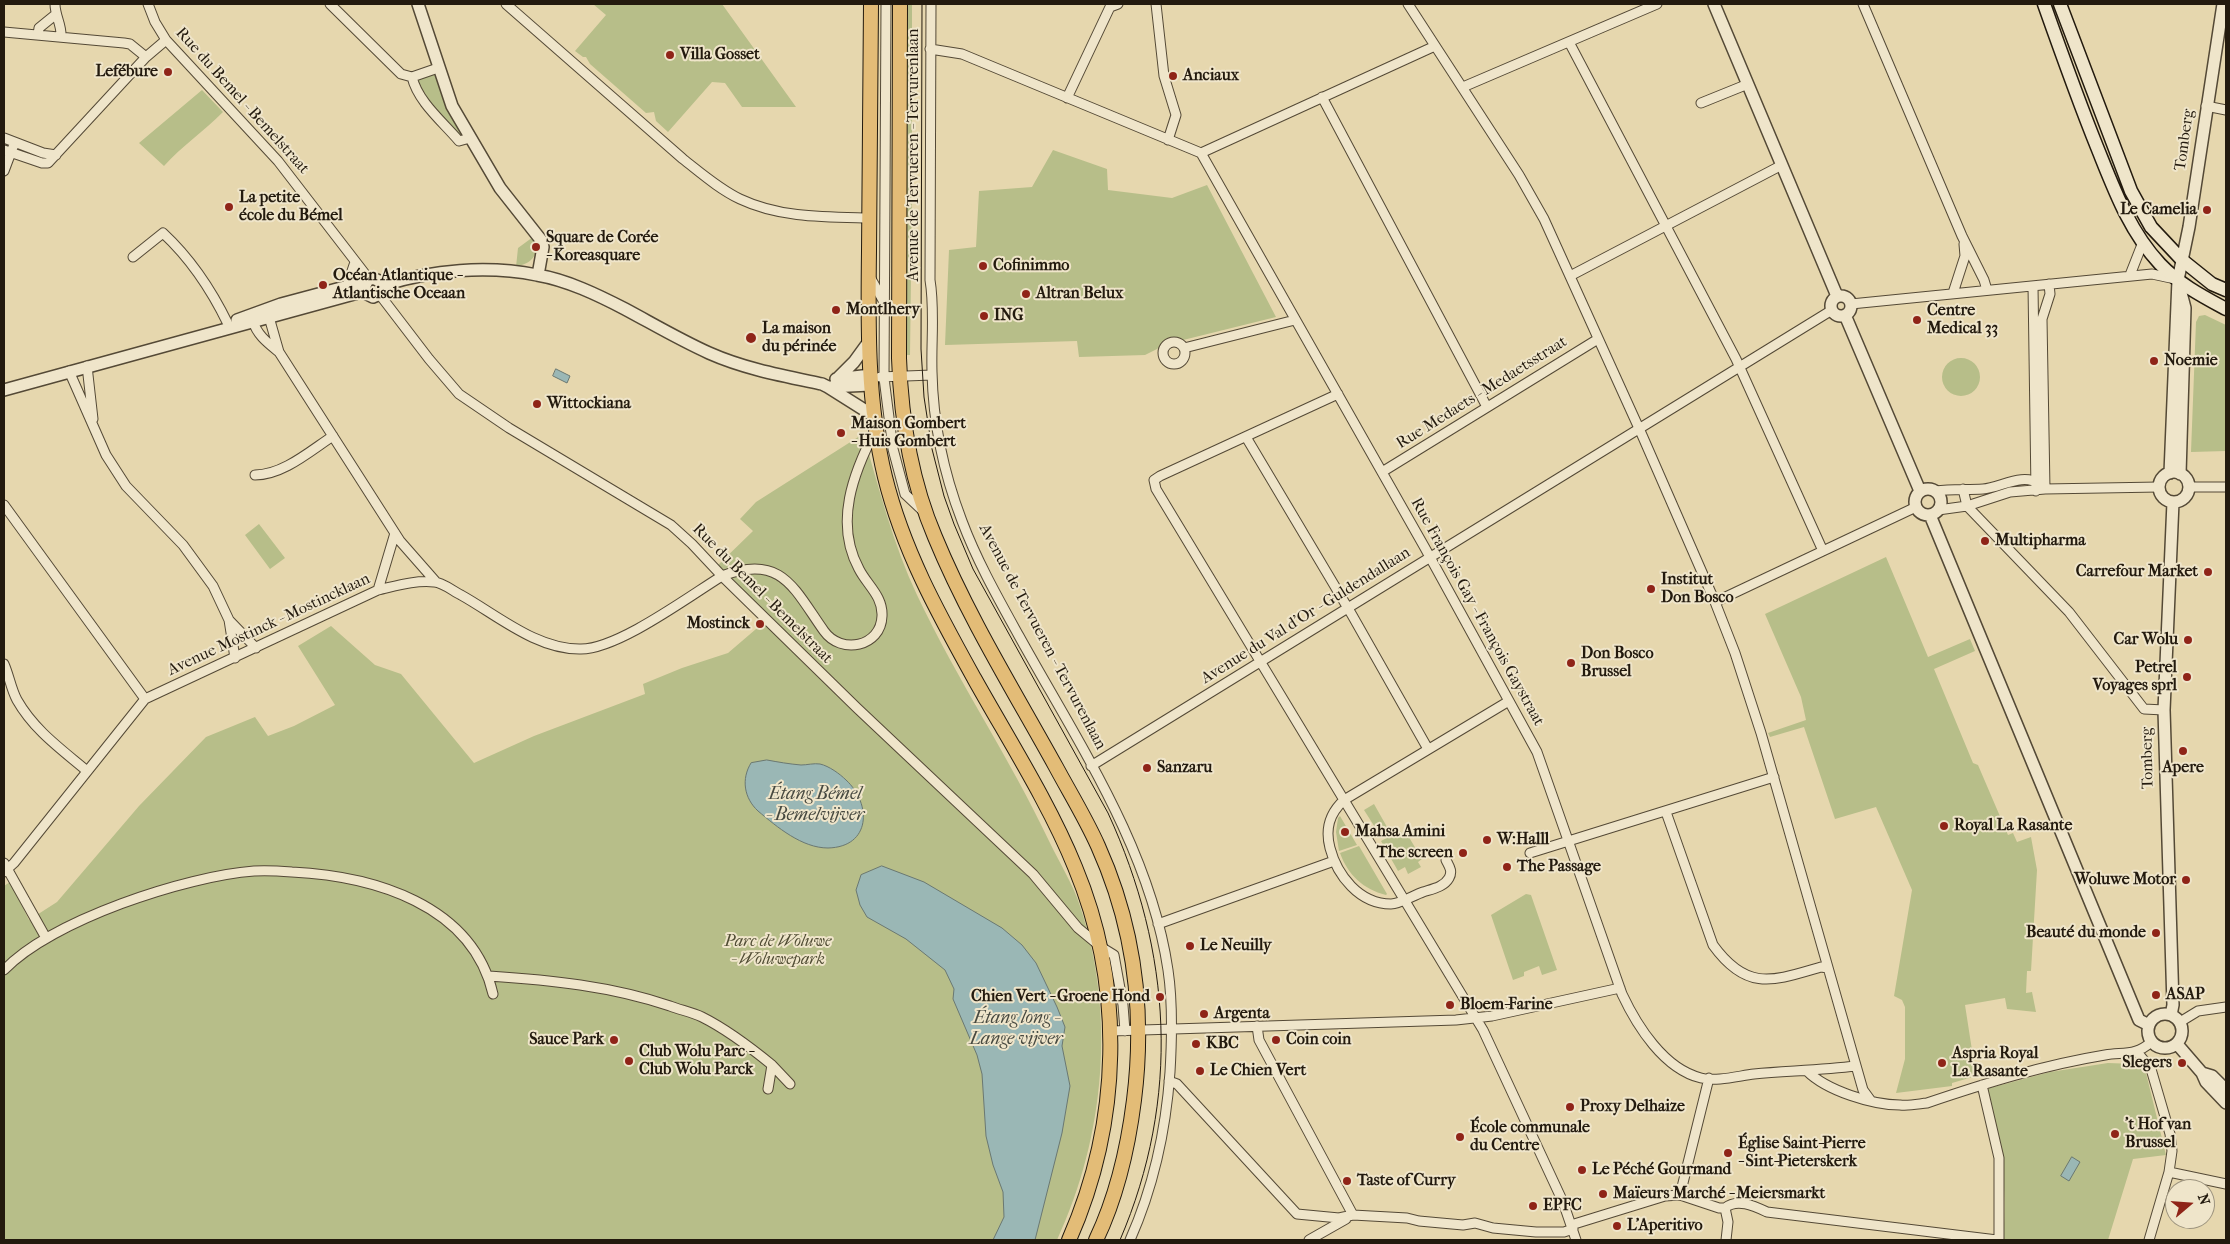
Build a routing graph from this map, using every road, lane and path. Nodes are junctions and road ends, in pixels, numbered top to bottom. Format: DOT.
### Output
graph roads {
  1 [pos="55,4"];
  2 [pos="148,4"];
  3 [pos="330,4"];
  4 [pos="418,4"];
  5 [pos="506,4"];
  6 [pos="871,4"];
  7 [pos="886,4"];
  8 [pos="900,4"];
  9 [pos="931,4"];
  10 [pos="1116,4"];
  11 [pos="1156,4"];
  12 [pos="1408,4"];
  13 [pos="1657,4"];
  14 [pos="1714,4"];
  15 [pos="1863,4"];
  16 [pos="2044,4"];
  17 [pos="2060,4"];
  18 [pos="2223,4"];
  19 [pos="55,15"];
  20 [pos="4,32"];
  21 [pos="38,35"];
  22 [pos="61,37"];
  23 [pos="166,40"];
  24 [pos="1569,42"];
  25 [pos="1435,46"];
  26 [pos="930,49"];
  27 [pos="146,57"];
  28 [pos="438,68"];
  29 [pos="412,77"];
  30 [pos="1748,84"];
  31 [pos="1463,87"];
  32 [pos="1322,97"];
  33 [pos="1067,98"];
  34 [pos="2097,100"];
  35 [pos="1701,103"];
  36 [pos="2081,105"];
  37 [pos="2206,106"];
  38 [pos="2226,110"];
  39 [pos="4,138"];
  40 [pos="470,138"];
  41 [pos="1168,140"];
  42 [pos="15,142"];
  43 [pos="7,151"];
  44 [pos="1201,153"];
  45 [pos="56,155"];
  46 [pos="1782,164"];
  47 [pos="4,171"];
  48 [pos="869,218"];
  49 [pos="1666,225"];
  50 [pos="1962,236"];
  51 [pos="2143,242"];
  52 [pos="133,257"];
  53 [pos="2182,260"];
  54 [pos="355,262"];
  55 [pos="868,274"];
  56 [pos="538,275"];
  57 [pos="1570,276"];
  58 [pos="2130,276"];
  59 [pos="2178,280"];
  60 [pos="367,284"];
  61 [pos="2049,284"];
  62 [pos="347,286"];
  63 [pos="2033,286"];
  64 [pos="382,290"];
  65 [pos="1987,290"];
  66 [pos="2226,290"];
  67 [pos="1953,293"];
  68 [pos="1837,296"];
  69 [pos="884,302"];
  70 [pos="1851,304"];
  71 [pos="2226,309"];
  72 [pos="1832,310"];
  73 [pos="264,314"];
  74 [pos="1846,315"];
  75 [pos="1295,320"];
  76 [pos="253,321"];
  77 [pos="228,324"];
  78 [pos="213,332"];
  79 [pos="1598,339"];
  80 [pos="870,340"];
  81 [pos="1184,348"];
  82 [pos="279,352"];
  83 [pos="87,366"];
  84 [pos="1739,367"];
  85 [pos="70,371"];
  86 [pos="932,375"];
  87 [pos="840,376"];
  88 [pos="900,377"];
  89 [pos="875,379"];
  90 [pos="825,386"];
  91 [pos="2039,388"];
  92 [pos="4,390"];
  93 [pos="1338,394"];
  94 [pos="1487,407"];
  95 [pos="875,423"];
  96 [pos="93,424"];
  97 [pos="1639,428"];
  98 [pos="333,436"];
  99 [pos="1246,437"];
  100 [pos="1382,472"];
  101 [pos="2175,473"];
  102 [pos="255,475"];
  103 [pos="2226,486"];
  104 [pos="2039,487"];
  105 [pos="2159,487"];
  106 [pos="2189,487"];
  107 [pos="1963,489"];
  108 [pos="1920,491"];
  109 [pos="1936,491"];
  110 [pos="2173,502"];
  111 [pos="4,505"];
  112 [pos="1968,506"];
  113 [pos="1916,507"];
  114 [pos="925,512"];
  115 [pos="1934,512"];
  116 [pos="395,533"];
  117 [pos="1823,551"];
  118 [pos="1429,558"];
  119 [pos="722,576"];
  120 [pos="436,582"];
  121 [pos="378,590"];
  122 [pos="1715,602"];
  123 [pos="1348,608"];
  124 [pos="229,620"];
  125 [pos="256,648"];
  126 [pos="235,658"];
  127 [pos="1262,662"];
  128 [pos="4,664"];
  129 [pos="145,699"];
  130 [pos="1509,701"];
  131 [pos="2164,710"];
  132 [pos="1428,749"];
  133 [pos="1091,766"];
  134 [pos="87,771"];
  135 [pos="1774,777"];
  136 [pos="1344,800"];
  137 [pos="1666,812"];
  138 [pos="1568,841"];
  139 [pos="1530,853"];
  140 [pos="1446,860"];
  141 [pos="1334,861"];
  142 [pos="5,868"];
  143 [pos="1404,899"];
  144 [pos="1158,924"];
  145 [pos="46,938"];
  146 [pos="1101,947"];
  147 [pos="1828,968"];
  148 [pos="4,970"];
  149 [pos="488,976"];
  150 [pos="1620,988"];
  151 [pos="493,994"];
  152 [pos="2226,1007"];
  153 [pos="1476,1018"];
  154 [pos="2175,1018"];
  155 [pos="2149,1024"];
  156 [pos="1257,1026"];
  157 [pos="1172,1028"];
  158 [pos="1125,1031"];
  159 [pos="2151,1042"];
  160 [pos="2178,1044"];
  161 [pos="2138,1053"];
  162 [pos="772,1064"];
  163 [pos="1856,1066"];
  164 [pos="1808,1071"];
  165 [pos="2202,1073"];
  166 [pos="1709,1078"];
  167 [pos="1169,1081"];
  168 [pos="790,1084"];
  169 [pos="1982,1085"];
  170 [pos="768,1089"];
  171 [pos="2226,1090"];
  172 [pos="1871,1101"];
  173 [pos="2226,1103"];
  174 [pos="2169,1172"];
  175 [pos="2226,1184"];
  176 [pos="1680,1195"];
  177 [pos="1725,1208"];
  178 [pos="1352,1215"];
  179 [pos="1572,1227"];
  180 [pos="1069,1240"];
  181 [pos="1096,1240"];
  182 [pos="1130,1240"];
  183 [pos="1309,1240"];
  184 [pos="1576,1240"];
  185 [pos="1726,1240"];
  186 [pos="1998,1240"];
  187 [pos="2149,1240"];
  1 -- 19 [label="street"];
  2 -- 23 [label="street, Rue du Bemel - Bemelstraat"];
  3 -- 29 [label="street"];
  4 -- 28 [label="street"];
  5 -- 48 [label="street"];
  6 -- 48 [label="main road, Avenue de Tervueren - Tervurenlaan"];
  7 -- 69 [label="street, Avenue de Tervueren - Tervurenlaan"];
  8 -- 88 [label="main road, Avenue de Tervueren - Tervurenlaan"];
  9 -- 26 [label="street, Avenue de Tervueren - Tervurenlaan"];
  10 -- 33 [label="street"];
  11 -- 41 [label="street"];
  12 -- 25 [label="street"];
  13 -- 24 [label="street"];
  14 -- 30 [label="street"];
  15 -- 50 [label="street"];
  16 -- 36 [label="main road"];
  17 -- 34 [label="main road"];
  18 -- 37 [label="street, Tomberg"];
  19 -- 21 [label="street"];
  19 -- 22 [label="street"];
  20 -- 21 [label="street"];
  21 -- 22 [label="street"];
  22 -- 27 [label="street"];
  23 -- 27 [label="street"];
  23 -- 54 [label="street, Rue du Bemel - Bemelstraat"];
  24 -- 31 [label="street"];
  24 -- 49 [label="street"];
  25 -- 31 [label="street"];
  25 -- 32 [label="street"];
  26 -- 33 [label="street"];
  26 -- 86 [label="street, Avenue de Tervueren - Tervurenlaan"];
  27 -- 45 [label="street"];
  28 -- 29 [label="street"];
  28 -- 40 [label="street"];
  29 -- 40 [label="street"];
  30 -- 35 [label="street"];
  30 -- 46 [label="street"];
  31 -- 57 [label="street"];
  32 -- 44 [label="street"];
  32 -- 94 [label="street"];
  33 -- 41 [label="street"];
  34 -- 36 [label="street"];
  34 -- 53 [label="main road"];
  36 -- 51 [label="main road"];
  37 -- 38 [label="street"];
  37 -- 53 [label="street, Tomberg"];
  39 -- 42 [label="street"];
  40 -- 56 [label="street"];
  41 -- 44 [label="street"];
  42 -- 43 [label="street"];
  42 -- 45 [label="street"];
  43 -- 45 [label="street"];
  43 -- 47 [label="street"];
  44 -- 75 [label="street, Rue François Gay - François Gaystraat"];
  46 -- 49 [label="street"];
  46 -- 68 [label="street"];
  48 -- 55 [label="main road, Avenue de Tervueren - Tervurenlaan"];
  49 -- 57 [label="street"];
  49 -- 84 [label="street"];
  50 -- 65 [label="street"];
  50 -- 67 [label="street"];
  51 -- 58 [label="street"];
  51 -- 59 [label="main road"];
  52 -- 77 [label="street"];
  53 -- 59 [label="street, Tomberg"];
  53 -- 66 [label="main road"];
  54 -- 60 [label="street, Rue du Bemel - Bemelstraat"];
  54 -- 62 [label="street"];
  55 -- 69 [label="street, Avenue de Tervueren - Tervurenlaan"];
  55 -- 80 [label="main road, Avenue de Tervueren - Tervurenlaan"];
  56 -- 64 [label="street"];
  56 -- 90 [label="street"];
  57 -- 79 [label="street"];
  58 -- 59 [label="street"];
  58 -- 61 [label="street"];
  59 -- 71 [label="main road"];
  59 -- 101 [label="street, Tomberg"];
  60 -- 62 [label="street"];
  60 -- 64 [label="street"];
  60 -- 64 [label="street"];
  60 -- 73 [label="street"];
  61 -- 63 [label="street"];
  61 -- 91 [label="street"];
  62 -- 73 [label="street"];
  63 -- 65 [label="street"];
  63 -- 91 [label="street"];
  64 -- 119 [label="street, Rue du Bemel - Bemelstraat"];
  65 -- 67 [label="street"];
  67 -- 70 [label="street"];
  68 -- 70 [label="street"];
  68 -- 72 [label="street"];
  69 -- 89 [label="street, Avenue de Tervueren - Tervurenlaan"];
  70 -- 74 [label="street"];
  72 -- 74 [label="street"];
  72 -- 84 [label="street, Avenue du Val d'Or - Guldendallaan"];
  73 -- 76 [label="street"];
  73 -- 77 [label="street"];
  73 -- 82 [label="street"];
  74 -- 108 [label="street"];
  75 -- 81 [label="street"];
  75 -- 93 [label="street, Rue François Gay - François Gaystraat"];
  76 -- 78 [label="street"];
  76 -- 82 [label="street"];
  77 -- 78 [label="street"];
  78 -- 83 [label="street"];
  79 -- 94 [label="street, Rue Medaets - Medaetsstraat"];
  79 -- 97 [label="street"];
  80 -- 87 [label="street"];
  80 -- 89 [label="main road, Avenue de Tervueren - Tervurenlaan"];
  82 -- 98 [label="street"];
  83 -- 85 [label="street"];
  83 -- 96 [label="street"];
  84 -- 97 [label="street, Avenue du Val d'Or - Guldendallaan"];
  84 -- 117 [label="street"];
  85 -- 92 [label="street"];
  85 -- 96 [label="street"];
  86 -- 88 [label="street"];
  86 -- 133 [label="street, Avenue de Tervueren - Tervurenlaan"];
  87 -- 89 [label="street"];
  87 -- 90 [label="street"];
  88 -- 89 [label="street"];
  88 -- 114 [label="main road, Avenue de Tervueren - Tervurenlaan"];
  89 -- 90 [label="street"];
  89 -- 95 [label="main road, Avenue de Tervueren - Tervurenlaan"];
  89 -- 114 [label="street, Avenue de Tervueren - Tervurenlaan"];
  90 -- 95 [label="street"];
  91 -- 104 [label="street"];
  93 -- 99 [label="street"];
  93 -- 100 [label="street, Rue François Gay - François Gaystraat"];
  94 -- 100 [label="street, Rue Medaets - Medaetsstraat"];
  95 -- 119 [label="street"];
  95 -- 146 [label="main road, Avenue de Tervueren - Tervurenlaan"];
  96 -- 124 [label="street"];
  97 -- 118 [label="street, Avenue du Val d'Or - Guldendallaan"];
  97 -- 122 [label="street"];
  98 -- 102 [label="street"];
  98 -- 116 [label="street"];
  99 -- 123 [label="street"];
  99 -- 127 [label="street"];
  100 -- 118 [label="street, Rue François Gay - François Gaystraat"];
  101 -- 105 [label="street"];
  101 -- 106 [label="street"];
  103 -- 106 [label="street"];
  104 -- 105 [label="street"];
  104 -- 107 [label="street"];
  104 -- 112 [label="street"];
  105 -- 110 [label="street"];
  106 -- 110 [label="street"];
  107 -- 109 [label="street"];
  107 -- 112 [label="street"];
  108 -- 109 [label="street"];
  108 -- 113 [label="street"];
  109 -- 115 [label="street"];
  110 -- 131 [label="street, Tomberg"];
  111 -- 129 [label="street"];
  112 -- 115 [label="street"];
  112 -- 131 [label="street"];
  113 -- 115 [label="street"];
  113 -- 117 [label="street"];
  114 -- 158 [label="main road, Avenue de Tervueren - Tervurenlaan"];
  115 -- 155 [label="street"];
  116 -- 120 [label="street"];
  116 -- 121 [label="street"];
  117 -- 122 [label="street"];
  118 -- 123 [label="street, Avenue du Val d'Or - Guldendallaan"];
  118 -- 130 [label="street, Rue François Gay - François Gaystraat"];
  119 -- 120 [label="street"];
  119 -- 146 [label="street, Rue du Bemel - Bemelstraat"];
  120 -- 121 [label="street, Avenue Mostinck - Mostincklaan"];
  121 -- 125 [label="street, Avenue Mostinck - Mostincklaan"];
  122 -- 135 [label="street"];
  123 -- 127 [label="street, Avenue du Val d'Or - Guldendallaan"];
  123 -- 132 [label="street"];
  124 -- 125 [label="street"];
  124 -- 126 [label="street"];
  125 -- 126 [label="street, Avenue Mostinck - Mostincklaan"];
  126 -- 129 [label="street, Avenue Mostinck - Mostincklaan"];
  127 -- 133 [label="street, Avenue du Val d'Or - Guldendallaan"];
  127 -- 136 [label="street"];
  128 -- 134 [label="street"];
  129 -- 134 [label="street, Avenue Mostinck - Mostincklaan"];
  130 -- 132 [label="street"];
  130 -- 138 [label="street, Rue François Gay - François Gaystraat"];
  131 -- 154 [label="street, Tomberg"];
  132 -- 136 [label="street"];
  133 -- 144 [label="street, Avenue de Tervueren - Tervurenlaan"];
  134 -- 142 [label="street, Avenue Mostinck - Mostincklaan"];
  135 -- 137 [label="street"];
  135 -- 147 [label="street"];
  136 -- 141 [label="street"];
  136 -- 143 [label="street"];
  137 -- 138 [label="street"];
  137 -- 147 [label="street"];
  138 -- 139 [label="street"];
  138 -- 150 [label="street, Rue François Gay - François Gaystraat"];
  140 -- 143 [label="street"];
  141 -- 143 [label="street"];
  141 -- 144 [label="street"];
  142 -- 145 [label="street"];
  143 -- 153 [label="street"];
  144 -- 157 [label="street, Avenue de Tervueren - Tervurenlaan"];
  145 -- 148 [label="street"];
  145 -- 149 [label="street"];
  146 -- 158 [label="main road, Avenue de Tervueren - Tervurenlaan"];
  147 -- 163 [label="street"];
  149 -- 151 [label="street"];
  149 -- 162 [label="street"];
  150 -- 153 [label="street"];
  150 -- 166 [label="street, Rue François Gay - François Gaystraat"];
  152 -- 154 [label="street"];
  153 -- 156 [label="street"];
  153 -- 179 [label="street"];
  154 -- 155 [label="street"];
  154 -- 160 [label="street"];
  155 -- 159 [label="street"];
  156 -- 157 [label="street"];
  156 -- 178 [label="street"];
  157 -- 158 [label="street"];
  157 -- 167 [label="street, Avenue de Tervueren - Tervurenlaan"];
  158 -- 180 [label="main road, Avenue de Tervueren - Tervurenlaan"];
  158 -- 181 [label="main road, Avenue de Tervueren - Tervurenlaan"];
  159 -- 160 [label="street"];
  159 -- 161 [label="street"];
  160 -- 165 [label="street"];
  161 -- 169 [label="street"];
  161 -- 174 [label="street"];
  162 -- 168 [label="street"];
  162 -- 170 [label="street"];
  163 -- 164 [label="street"];
  163 -- 172 [label="street"];
  164 -- 166 [label="street"];
  164 -- 172 [label="street"];
  165 -- 171 [label="street"];
  165 -- 173 [label="street"];
  166 -- 176 [label="street"];
  167 -- 178 [label="street"];
  167 -- 182 [label="street, Avenue de Tervueren - Tervurenlaan"];
  169 -- 172 [label="street"];
  169 -- 186 [label="street"];
  174 -- 175 [label="street"];
  174 -- 187 [label="street"];
  176 -- 177 [label="street"];
  176 -- 179 [label="street"];
  177 -- 185 [label="street"];
  177 -- 186 [label="street"];
  178 -- 179 [label="street"];
  178 -- 183 [label="street"];
  179 -- 184 [label="street"];
}
